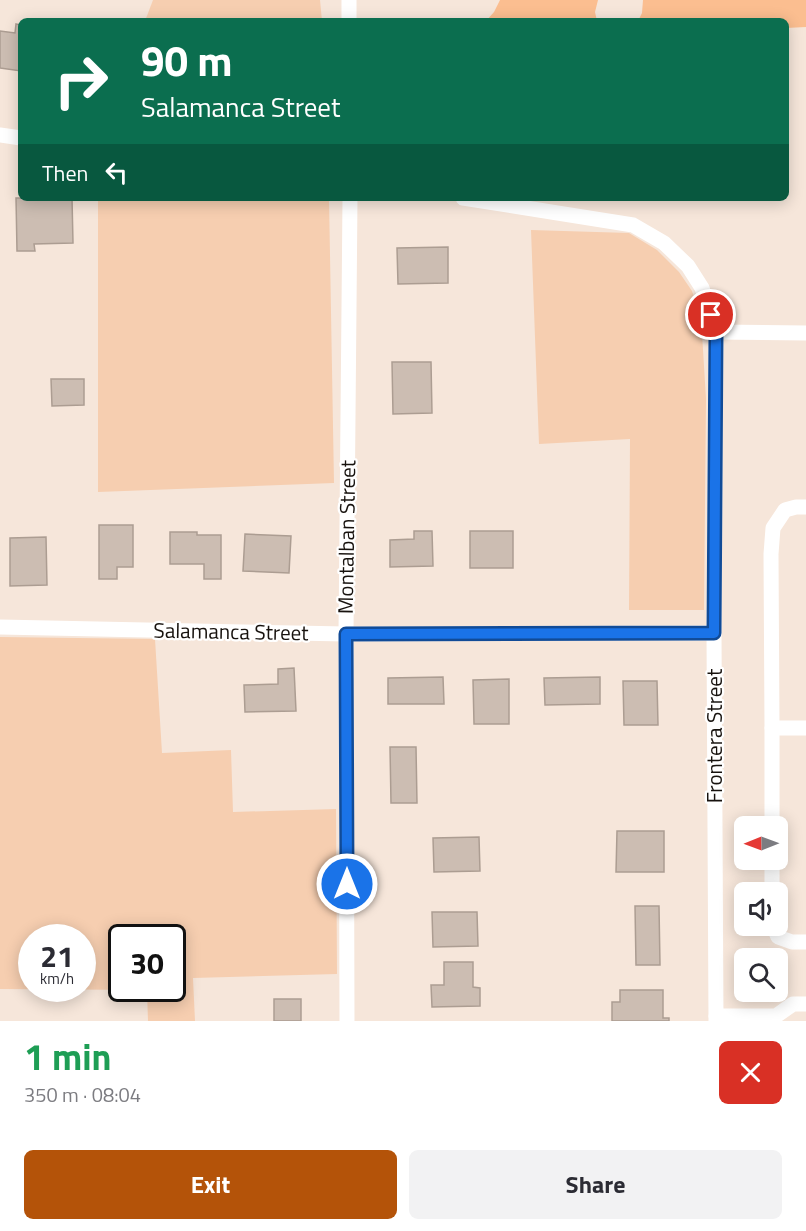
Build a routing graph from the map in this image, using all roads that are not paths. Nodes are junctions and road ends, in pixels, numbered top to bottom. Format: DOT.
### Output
graph roads {
  1 [pos="349,0"];
  2 [pos="349,18"];
  3 [pos="0,135"];
  4 [pos="18,138"];
  5 [pos="350,201"];
  6 [pos="482,201"];
  7 [pos="716,332"];
  8 [pos="806,333"];
  9 [pos="806,507"];
  10 [pos="0,627"];
  11 [pos="714,633"];
  12 [pos="346,634"];
  13 [pos="772,728"];
  14 [pos="806,728"];
  15 [pos="772,816"];
  16 [pos="778,936"];
  17 [pos="806,942"];
  18 [pos="806,1004"];
  19 [pos="716,1018"];
  20 [pos="779,1019"];
  21 [pos="347,1021"];
  1 -- 2 [label="street"];
  3 -- 4 [label="street"];
  5 -- 12 [label="street, Montalban Street"];
  6 -- 7 [label="street, Frontera Street"];
  7 -- 8 [label="street"];
  7 -- 11 [label="street, Frontera Street"];
  9 -- 13 [label="street"];
  10 -- 12 [label="street, Salamanca Street"];
  11 -- 12 [label="street, Salamanca Street"];
  11 -- 19 [label="street, Frontera Street"];
  12 -- 21 [label="street, Montalban Street"];
  13 -- 14 [label="street"];
  13 -- 15 [label="street"];
  16 -- 17 [label="street"];
  18 -- 20 [label="street"];
  19 -- 20 [label="street"];
}
